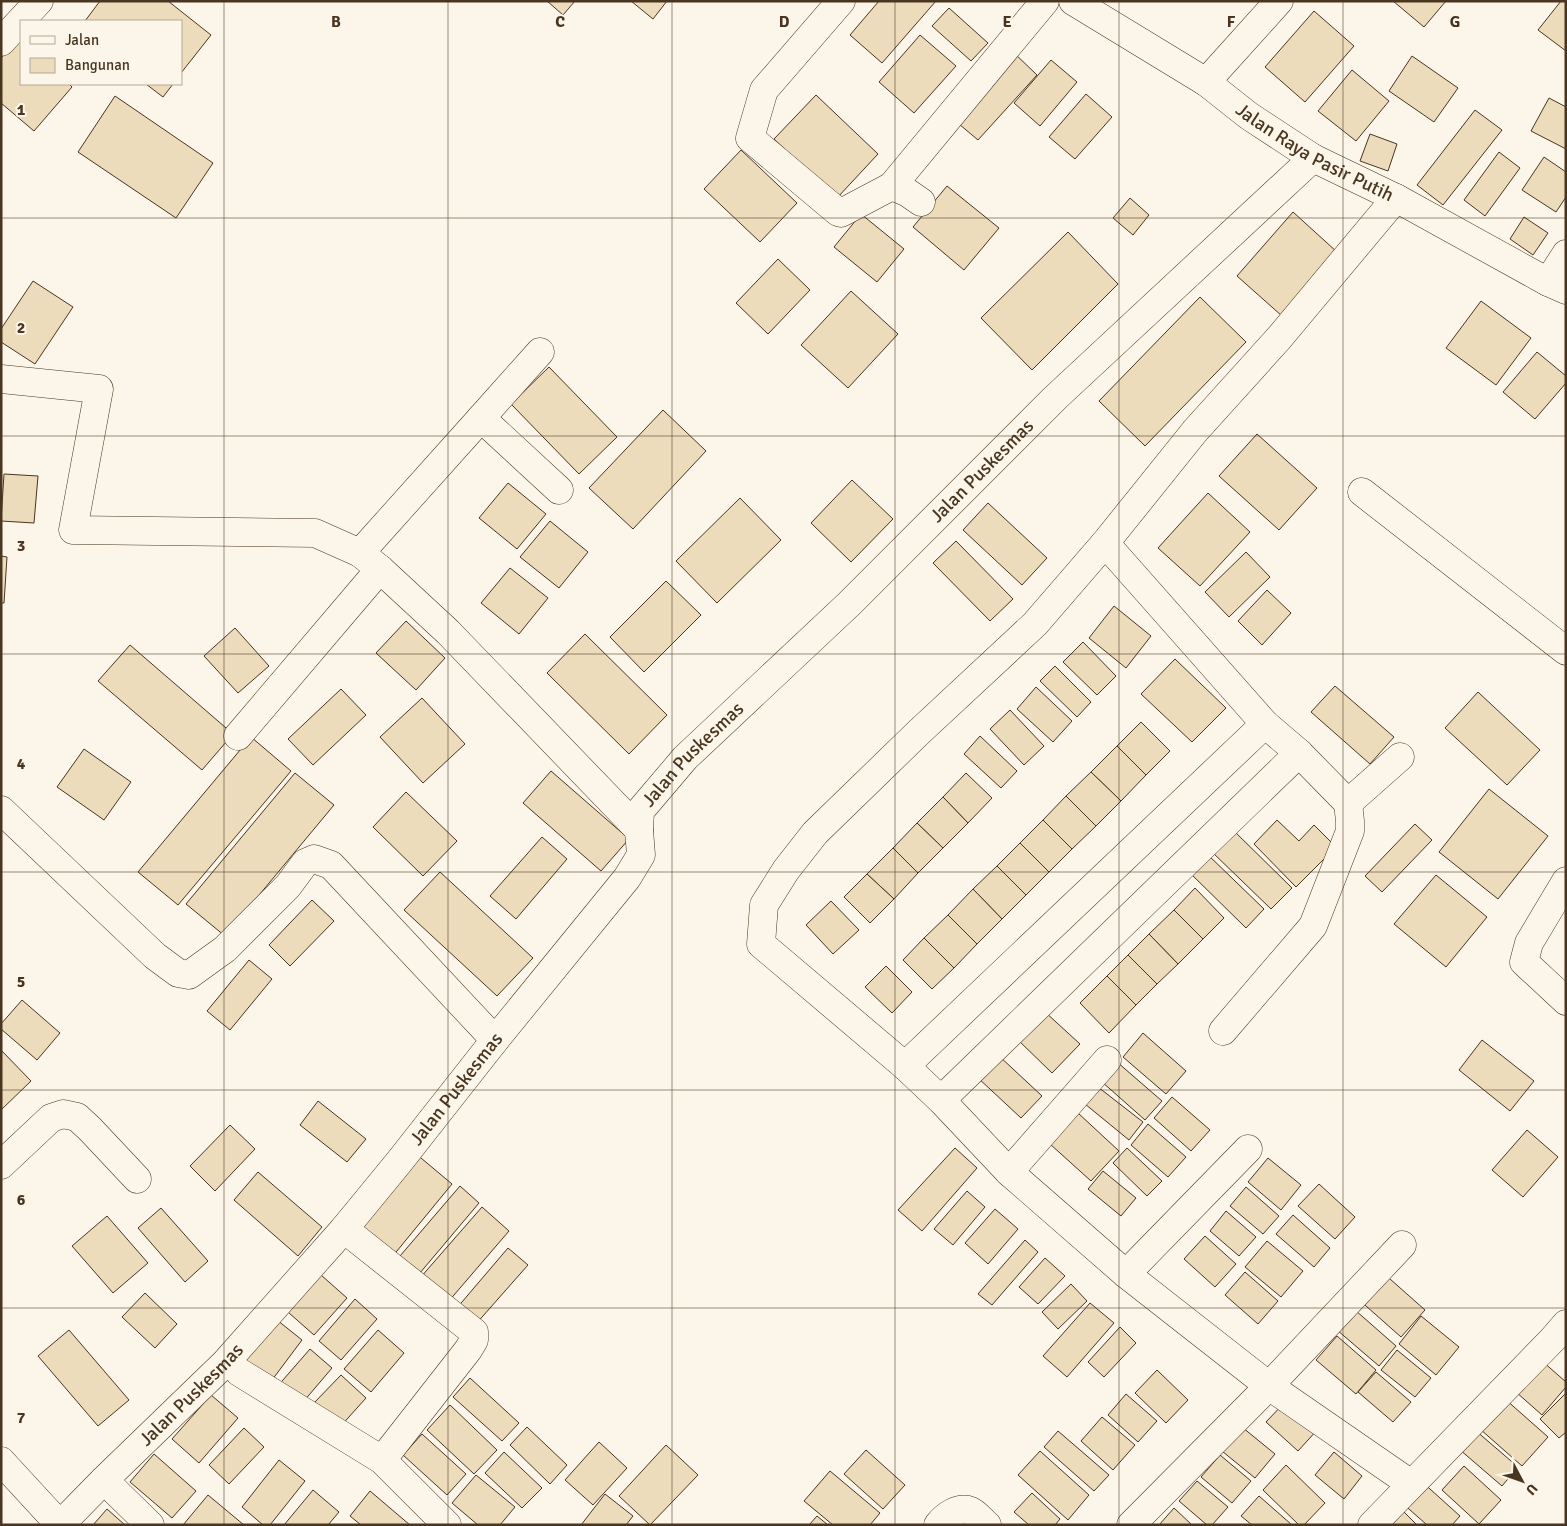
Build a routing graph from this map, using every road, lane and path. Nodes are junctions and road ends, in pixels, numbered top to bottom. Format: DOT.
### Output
graph roads {
  1 [pos="39,1"];
  2 [pos="841,1"];
  3 [pos="1044,1"];
  4 [pos="1073,1"];
  5 [pos="1279,1"];
  6 [pos="21,20"];
  7 [pos="20,22"];
  8 [pos="1,42"];
  9 [pos="1206,82"];
  10 [pos="1313,158"];
  11 [pos="892,186"];
  12 [pos="1396,198"];
  13 [pos="921,202"];
  14 [pos="1566,254"];
  15 [pos="1557,286"];
  16 [pos="540,352"];
  17 [pos="1,379"];
  18 [pos="481,418"];
  19 [pos="559,490"];
  20 [pos="1362,492"];
  21 [pos="1105,544"];
  22 [pos="370,561"];
  23 [pos="1566,650"];
  24 [pos="1265,724"];
  25 [pos="238,736"];
  26 [pos="1299,753"];
  27 [pos="1400,757"];
  28 [pos="1348,803"];
  29 [pos="1,810"];
  30 [pos="639,830"];
  31 [pos="1566,882"];
  32 [pos="1566,1001"];
  33 [pos="1223,1031"];
  34 [pos="495,1040"];
  35 [pos="1107,1060"];
  36 [pos="905,1066"];
  37 [pos="941,1100"];
  38 [pos="1248,1149"];
  39 [pos="1,1165"];
  40 [pos="1009,1172"];
  41 [pos="137,1179"];
  42 [pos="344,1229"];
  43 [pos="1402,1245"];
  44 [pos="1126,1274"];
  45 [pos="1562,1338"];
  46 [pos="239,1372"];
  47 [pos="1269,1386"];
  48 [pos="382,1460"];
  49 [pos="1,1461"];
  50 [pos="104,1480"];
  51 [pos="1411,1484"];
  52 [pos="60,1525"];
  53 [pos="150,1525"];
  54 [pos="448,1525"];
  55 [pos="938,1525"];
  56 [pos="987,1525"];
  57 [pos="1131,1525"];
  58 [pos="1372,1525"];
  1 -- 6 [label="street"];
  2 -- 11 [label="street"];
  3 -- 11 [label="street"];
  4 -- 9 [label="street, Jalan Raya Pasir Putih"];
  5 -- 9 [label="street"];
  7 -- 8 [label="street"];
  9 -- 10 [label="street, Jalan Raya Pasir Putih"];
  10 -- 12 [label="street, Jalan Raya Pasir Putih"];
  10 -- 30 [label="street, Jalan Puskesmas"];
  11 -- 13 [label="street"];
  12 -- 15 [label="street, Jalan Raya Pasir Putih"];
  12 -- 21 [label="street"];
  14 -- 15 [label="street"];
  16 -- 18 [label="street"];
  17 -- 22 [label="street"];
  18 -- 19 [label="street"];
  18 -- 22 [label="street"];
  20 -- 23 [label="street"];
  21 -- 24 [label="street"];
  21 -- 36 [label="street"];
  22 -- 25 [label="street"];
  22 -- 30 [label="street"];
  24 -- 26 [label="street"];
  24 -- 36 [label="street"];
  26 -- 28 [label="street"];
  26 -- 37 [label="street"];
  27 -- 28 [label="street"];
  28 -- 33 [label="street"];
  29 -- 34 [label="street"];
  30 -- 34 [label="street, Jalan Puskesmas"];
  31 -- 32 [label="street"];
  34 -- 42 [label="street, Jalan Puskesmas"];
  35 -- 40 [label="street"];
  36 -- 37 [label="street"];
  37 -- 40 [label="street"];
  38 -- 44 [label="street"];
  39 -- 41 [label="street"];
  40 -- 44 [label="street"];
  42 -- 48 [label="street"];
  42 -- 50 [label="street, Jalan Puskesmas"];
  43 -- 47 [label="street"];
  44 -- 47 [label="street"];
  45 -- 51 [label="street"];
  46 -- 48 [label="street"];
  47 -- 51 [label="street"];
  47 -- 57 [label="street"];
  48 -- 54 [label="street"];
  49 -- 52 [label="street"];
  50 -- 52 [label="street, Jalan Puskesmas"];
  50 -- 53 [label="street"];
  51 -- 58 [label="street"];
  55 -- 56 [label="street"];
}
